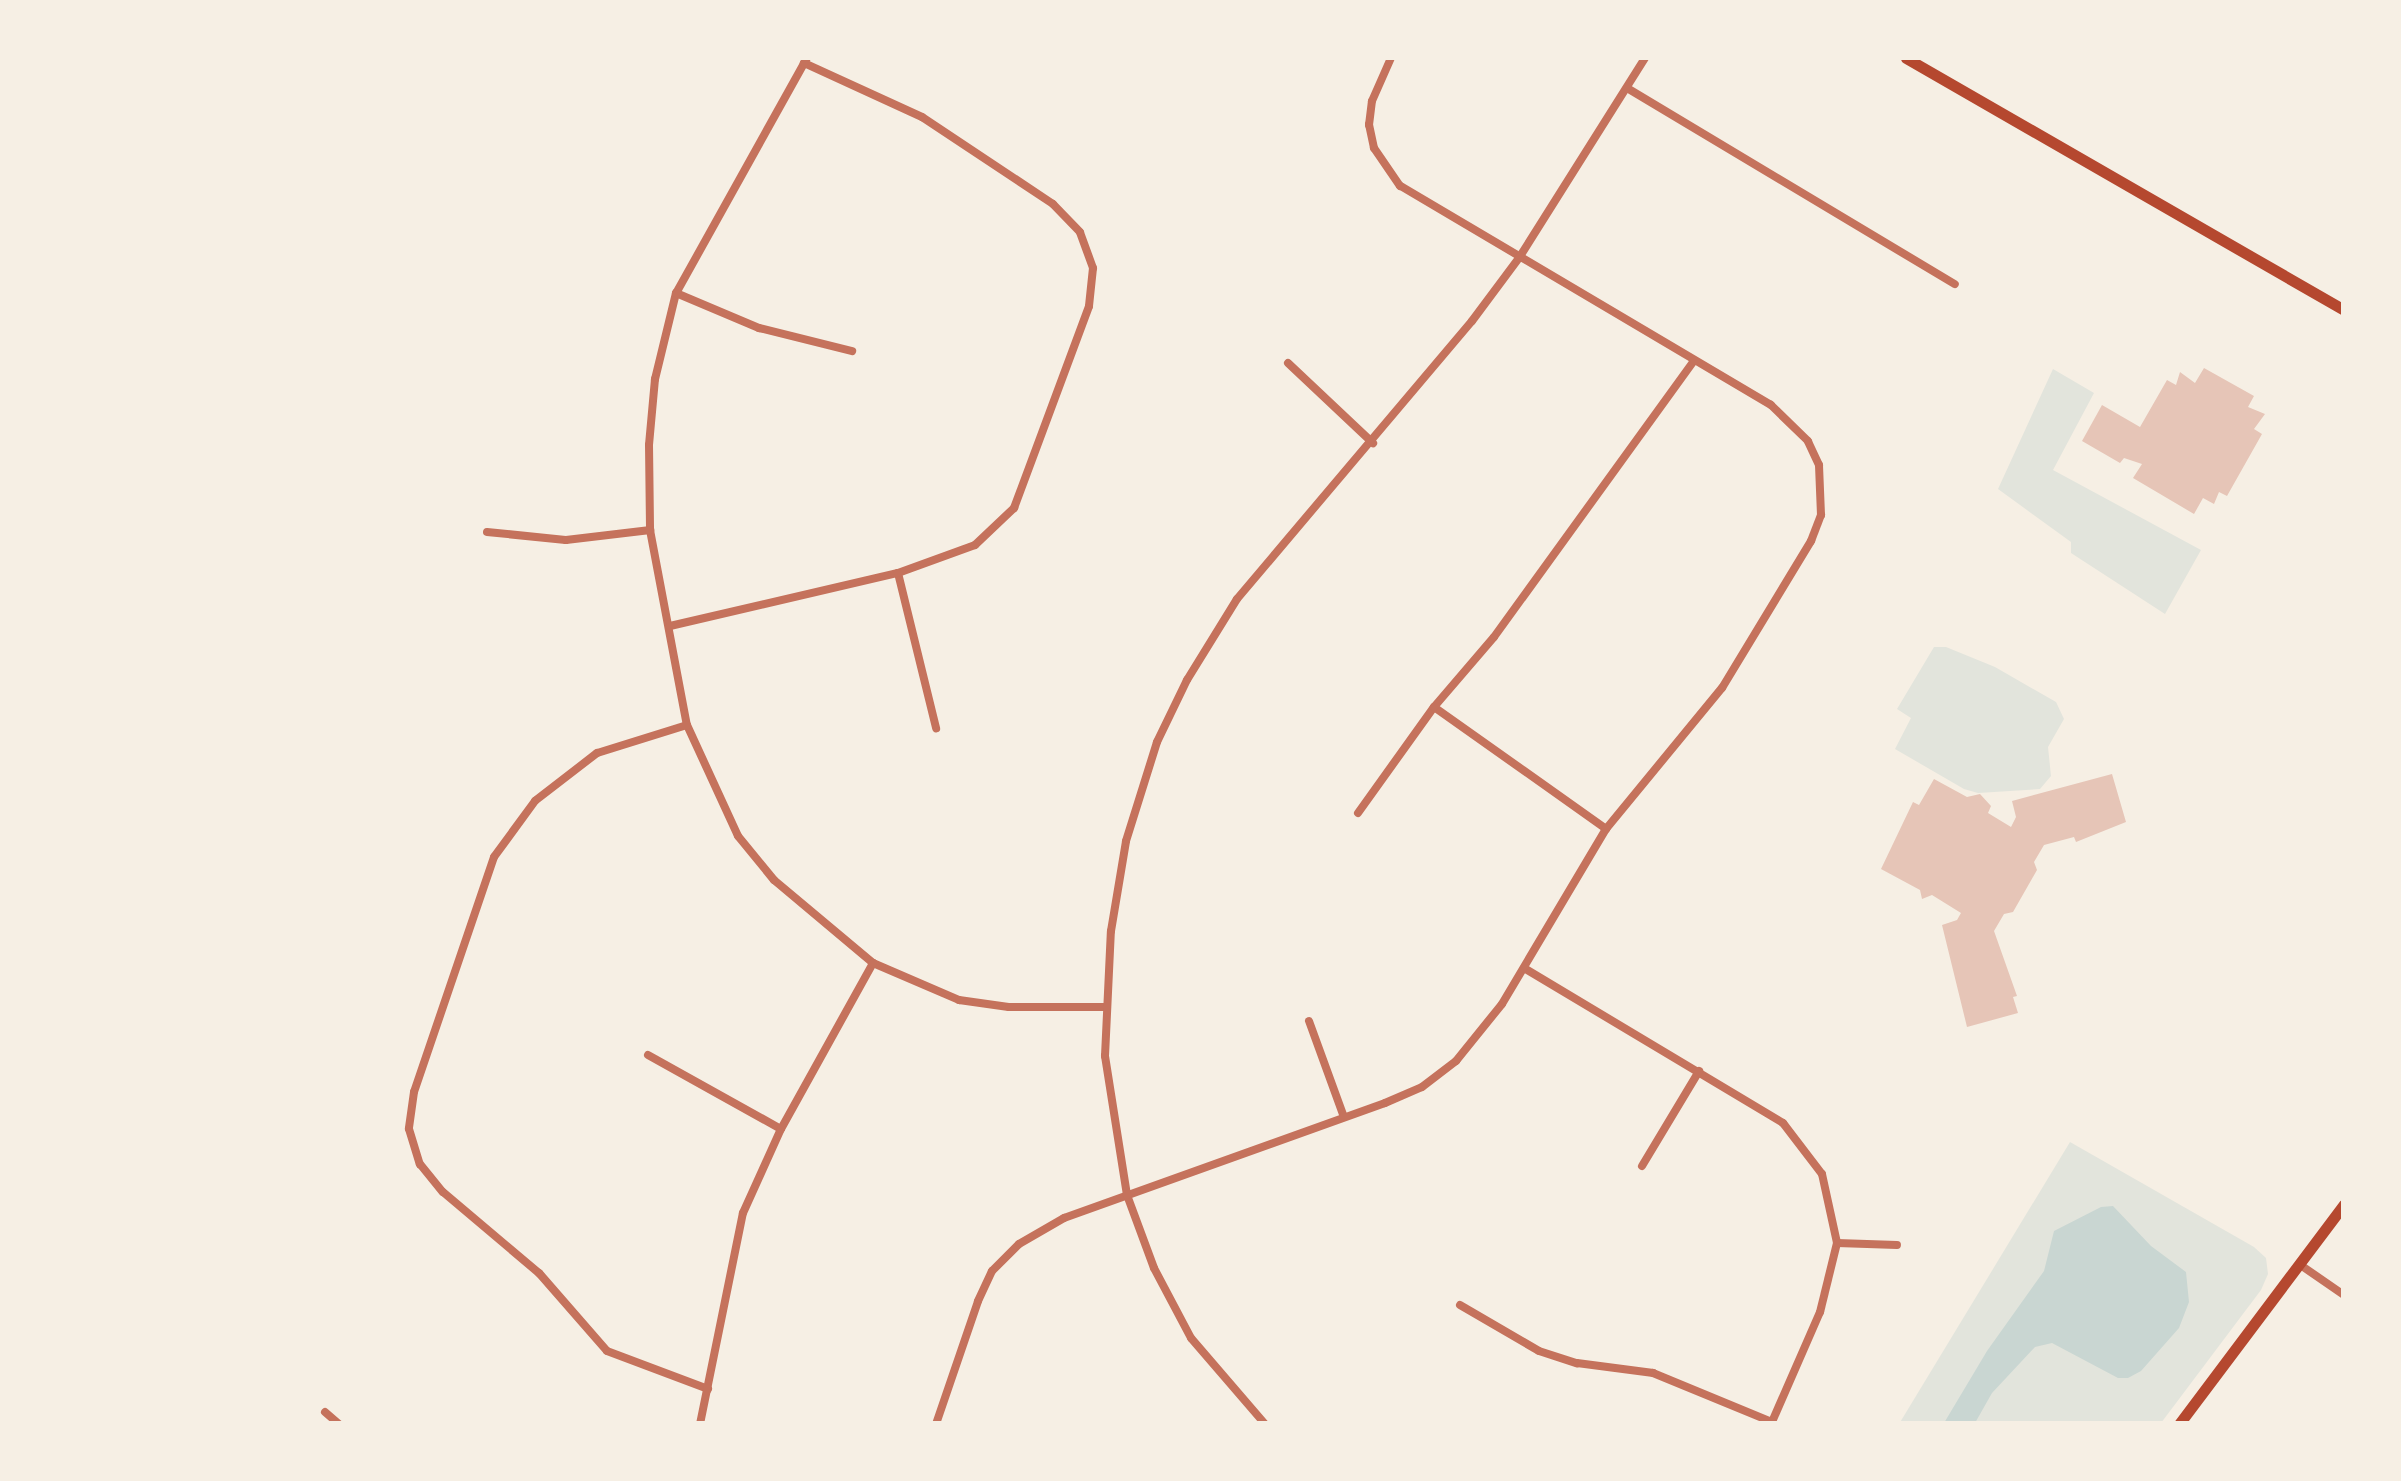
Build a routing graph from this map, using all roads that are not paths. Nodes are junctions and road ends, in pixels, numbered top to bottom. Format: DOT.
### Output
graph roads {
  1 [pos="1391,58"];
  2 [pos="1645,58"];
  3 [pos="1906,58"];
  4 [pos="805,59"];
  5 [pos="1628,88"];
  6 [pos="1518,258"];
  7 [pos="1956,284"];
  8 [pos="676,292"];
  9 [pos="2344,310"];
  10 [pos="852,351"];
  11 [pos="1694,361"];
  12 [pos="1288,363"];
  13 [pos="1372,443"];
  14 [pos="650,530"];
  15 [pos="487,532"];
  16 [pos="898,573"];
  17 [pos="670,626"];
  18 [pos="1434,707"];
  19 [pos="686,725"];
  20 [pos="936,728"];
  21 [pos="1358,812"];
  22 [pos="1606,830"];
  23 [pos="873,963"];
  24 [pos="1524,968"];
  25 [pos="1106,1007"];
  26 [pos="1310,1021"];
  27 [pos="648,1055"];
  28 [pos="1699,1071"];
  29 [pos="1344,1118"];
  30 [pos="781,1128"];
  31 [pos="1642,1166"];
  32 [pos="1127,1196"];
  33 [pos="2344,1204"];
  34 [pos="1837,1243"];
  35 [pos="1897,1246"];
  36 [pos="2299,1264"];
  37 [pos="2344,1295"];
  38 [pos="1460,1305"];
  39 [pos="708,1389"];
  40 [pos="325,1412"];
  41 [pos="1772,1423"];
  42 [pos="339,1424"];
  43 [pos="700,1424"];
  44 [pos="936,1424"];
  45 [pos="1265,1424"];
  46 [pos="2179,1424"];
  1 -- 6 [label="street"];
  2 -- 5 [label="street"];
  3 -- 9 [label="main road"];
  4 -- 8 [label="street"];
  4 -- 16 [label="street"];
  5 -- 6 [label="street"];
  5 -- 7 [label="street"];
  6 -- 11 [label="street"];
  6 -- 13 [label="street"];
  8 -- 10 [label="street"];
  8 -- 14 [label="street"];
  11 -- 18 [label="street"];
  11 -- 22 [label="street"];
  12 -- 13 [label="street"];
  13 -- 25 [label="street"];
  14 -- 15 [label="street"];
  14 -- 17 [label="street"];
  16 -- 17 [label="street"];
  16 -- 20 [label="street"];
  17 -- 19 [label="street"];
  18 -- 21 [label="street"];
  18 -- 22 [label="street"];
  19 -- 23 [label="street"];
  19 -- 39 [label="street"];
  22 -- 24 [label="street"];
  23 -- 25 [label="street"];
  23 -- 30 [label="street"];
  24 -- 28 [label="street"];
  24 -- 29 [label="street"];
  25 -- 32 [label="street"];
  26 -- 29 [label="street"];
  27 -- 30 [label="street"];
  28 -- 31 [label="street"];
  28 -- 34 [label="street"];
  29 -- 32 [label="street"];
  30 -- 39 [label="street"];
  32 -- 44 [label="street"];
  32 -- 45 [label="street"];
  33 -- 36 [label="main road"];
  34 -- 35 [label="street"];
  34 -- 41 [label="street"];
  36 -- 37 [label="street"];
  36 -- 46 [label="main road"];
  38 -- 41 [label="street"];
  39 -- 43 [label="street"];
  40 -- 42 [label="street"];
}
